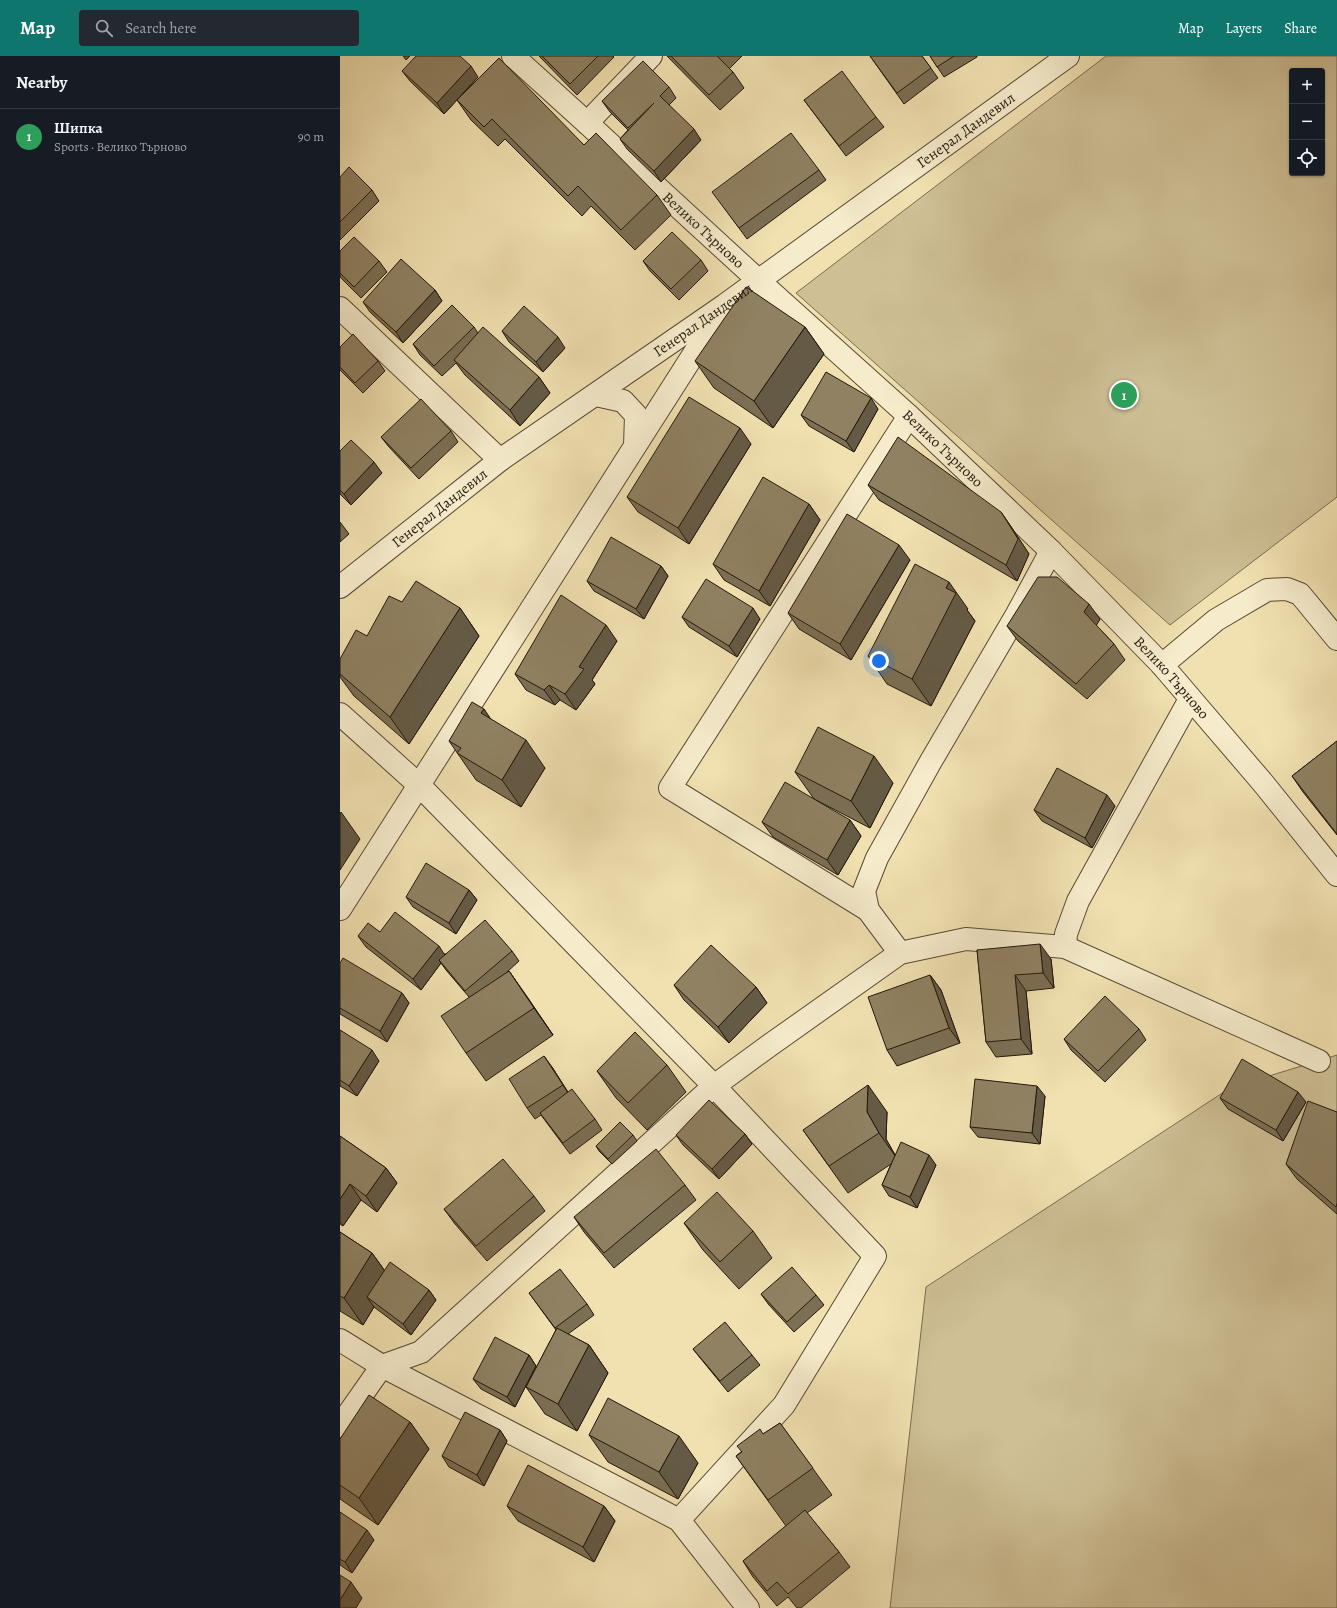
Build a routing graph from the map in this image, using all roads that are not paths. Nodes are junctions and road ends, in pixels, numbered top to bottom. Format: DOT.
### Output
graph roads {
  1 [pos="513,56"];
  2 [pos="651,56"];
  3 [pos="1068,56"];
  4 [pos="588,123"];
  5 [pos="759,281"];
  6 [pos="725,306"];
  7 [pos="340,308"];
  8 [pos="596,395"];
  9 [pos="909,416"];
  10 [pos="634,447"];
  11 [pos="500,460"];
  12 [pos="1051,551"];
  13 [pos="340,587"];
  14 [pos="1337,639"];
  15 [pos="1162,665"];
  16 [pos="1190,699"];
  17 [pos="340,714"];
  18 [pos="420,785"];
  19 [pos="1337,876"];
  20 [pos="340,909"];
  21 [pos="868,910"];
  22 [pos="1065,947"];
  23 [pos="900,953"];
  24 [pos="1319,1061"];
  25 [pos="714,1086"];
  26 [pos="340,1340"];
  27 [pos="382,1366"];
  28 [pos="340,1426"];
  29 [pos="679,1520"];
  30 [pos="748,1608"];
  1 -- 4 [label="street, Велико Търново"];
  2 -- 4 [label="street"];
  3 -- 5 [label="street, Генерал Дандевил"];
  4 -- 5 [label="street, Велико Търново"];
  5 -- 6 [label="street, Генерал Дандевил"];
  5 -- 9 [label="street, Велико Търново"];
  6 -- 8 [label="street, Генерал Дандевил"];
  6 -- 10 [label="street"];
  7 -- 11 [label="street"];
  8 -- 10 [label="street"];
  8 -- 11 [label="street, Генерал Дандевил"];
  9 -- 12 [label="street, Велико Търново"];
  9 -- 21 [label="street"];
  10 -- 18 [label="street"];
  11 -- 13 [label="street, Генерал Дандевил"];
  12 -- 15 [label="street, Велико Търново"];
  12 -- 21 [label="street"];
  14 -- 15 [label="street"];
  15 -- 16 [label="street, Велико Търново"];
  16 -- 19 [label="street, Велико Търново"];
  16 -- 22 [label="street"];
  17 -- 18 [label="street"];
  18 -- 20 [label="street"];
  18 -- 25 [label="street"];
  21 -- 23 [label="street"];
  22 -- 23 [label="street"];
  22 -- 24 [label="street"];
  23 -- 25 [label="street"];
  25 -- 27 [label="street"];
  25 -- 29 [label="street"];
  26 -- 27 [label="street"];
  27 -- 28 [label="street"];
  27 -- 29 [label="street"];
  29 -- 30 [label="street"];
}
